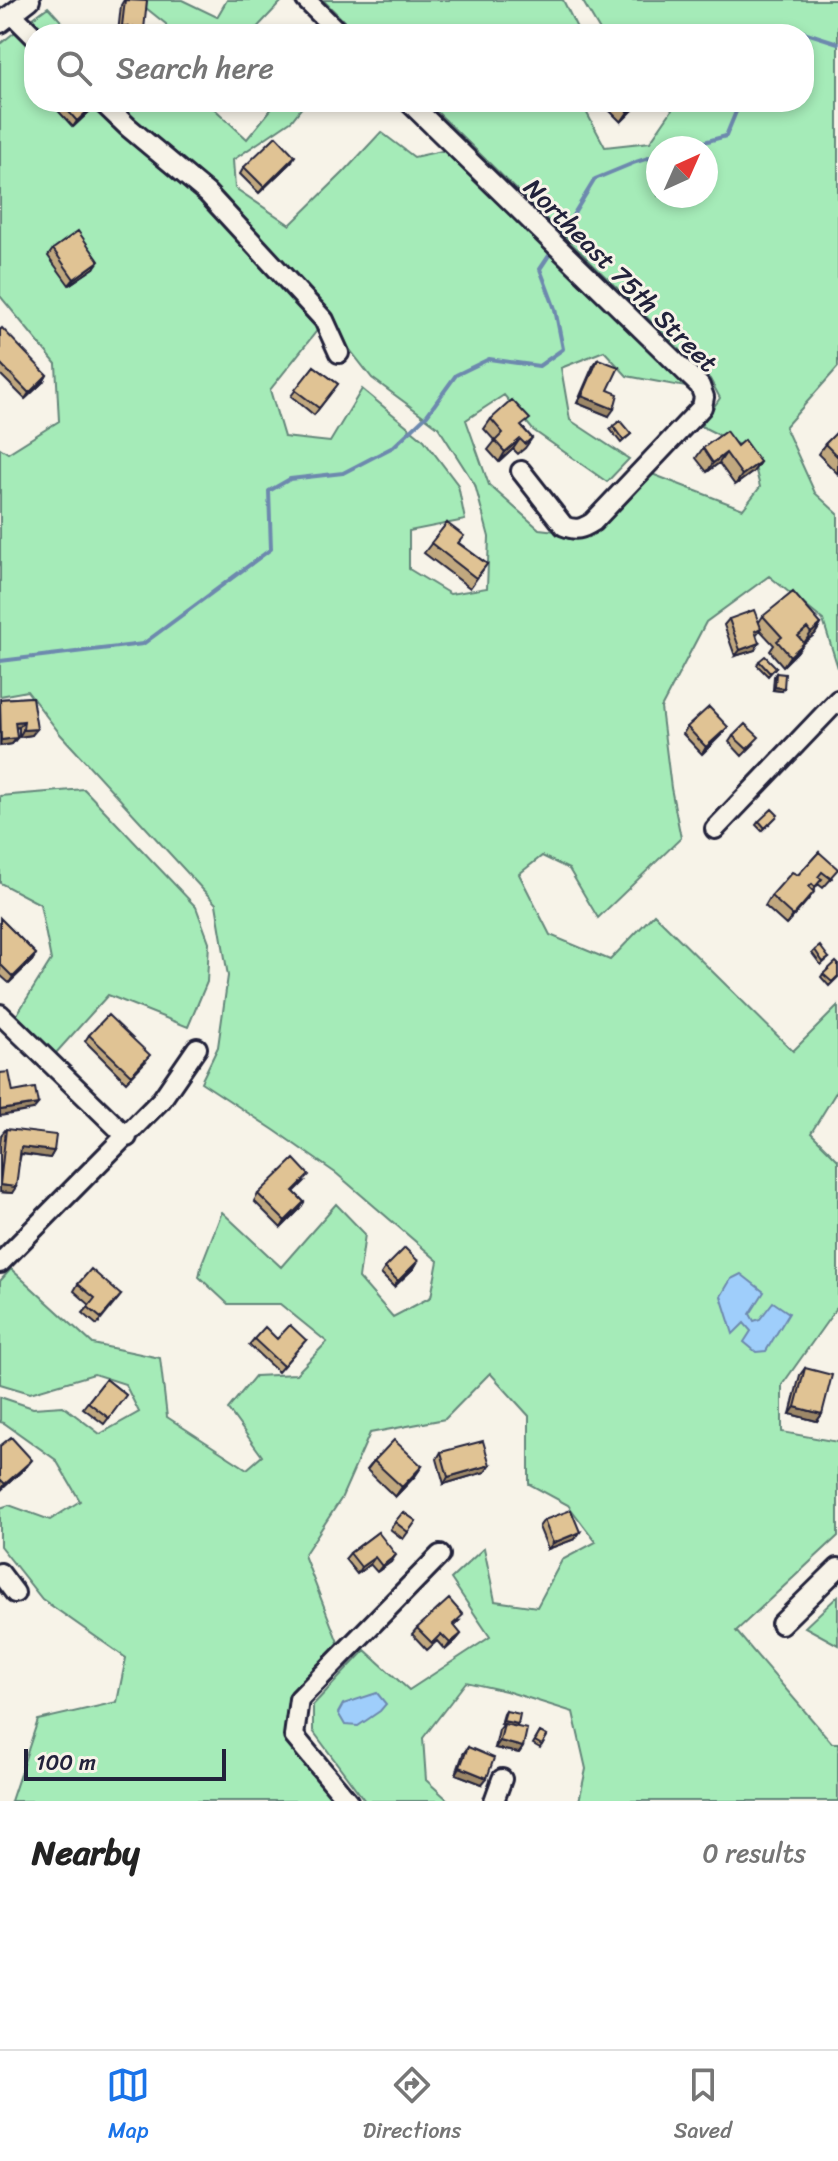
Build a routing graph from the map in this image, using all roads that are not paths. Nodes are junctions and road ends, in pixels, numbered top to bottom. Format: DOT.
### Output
graph roads {
  1 [pos="30,0"];
  2 [pos="306,0"];
  3 [pos="6,18"];
  4 [pos="330,24"];
  5 [pos="24,30"];
  6 [pos="112,112"];
  7 [pos="419,112"];
  8 [pos="339,353"];
  9 [pos="521,471"];
  10 [pos="838,700"];
  11 [pos="715,829"];
  12 [pos="0,1014"];
  13 [pos="197,1048"];
  14 [pos="127,1137"];
  15 [pos="0,1263"];
  16 [pos="440,1555"];
  17 [pos="838,1568"];
  18 [pos="0,1573"];
  19 [pos="15,1593"];
  20 [pos="781,1624"];
  21 [pos="502,1779"];
  22 [pos="348,1801"];
  23 [pos="494,1801"];
  1 -- 3 [label="street"];
  2 -- 4 [label="street"];
  3 -- 5 [label="street"];
  6 -- 8 [label="street"];
  7 -- 9 [label="street, Northeast 75th Street"];
  10 -- 11 [label="street"];
  12 -- 14 [label="street"];
  13 -- 14 [label="street"];
  14 -- 15 [label="street"];
  16 -- 22 [label="street"];
  17 -- 20 [label="street"];
  18 -- 19 [label="street"];
  21 -- 23 [label="street"];
}
